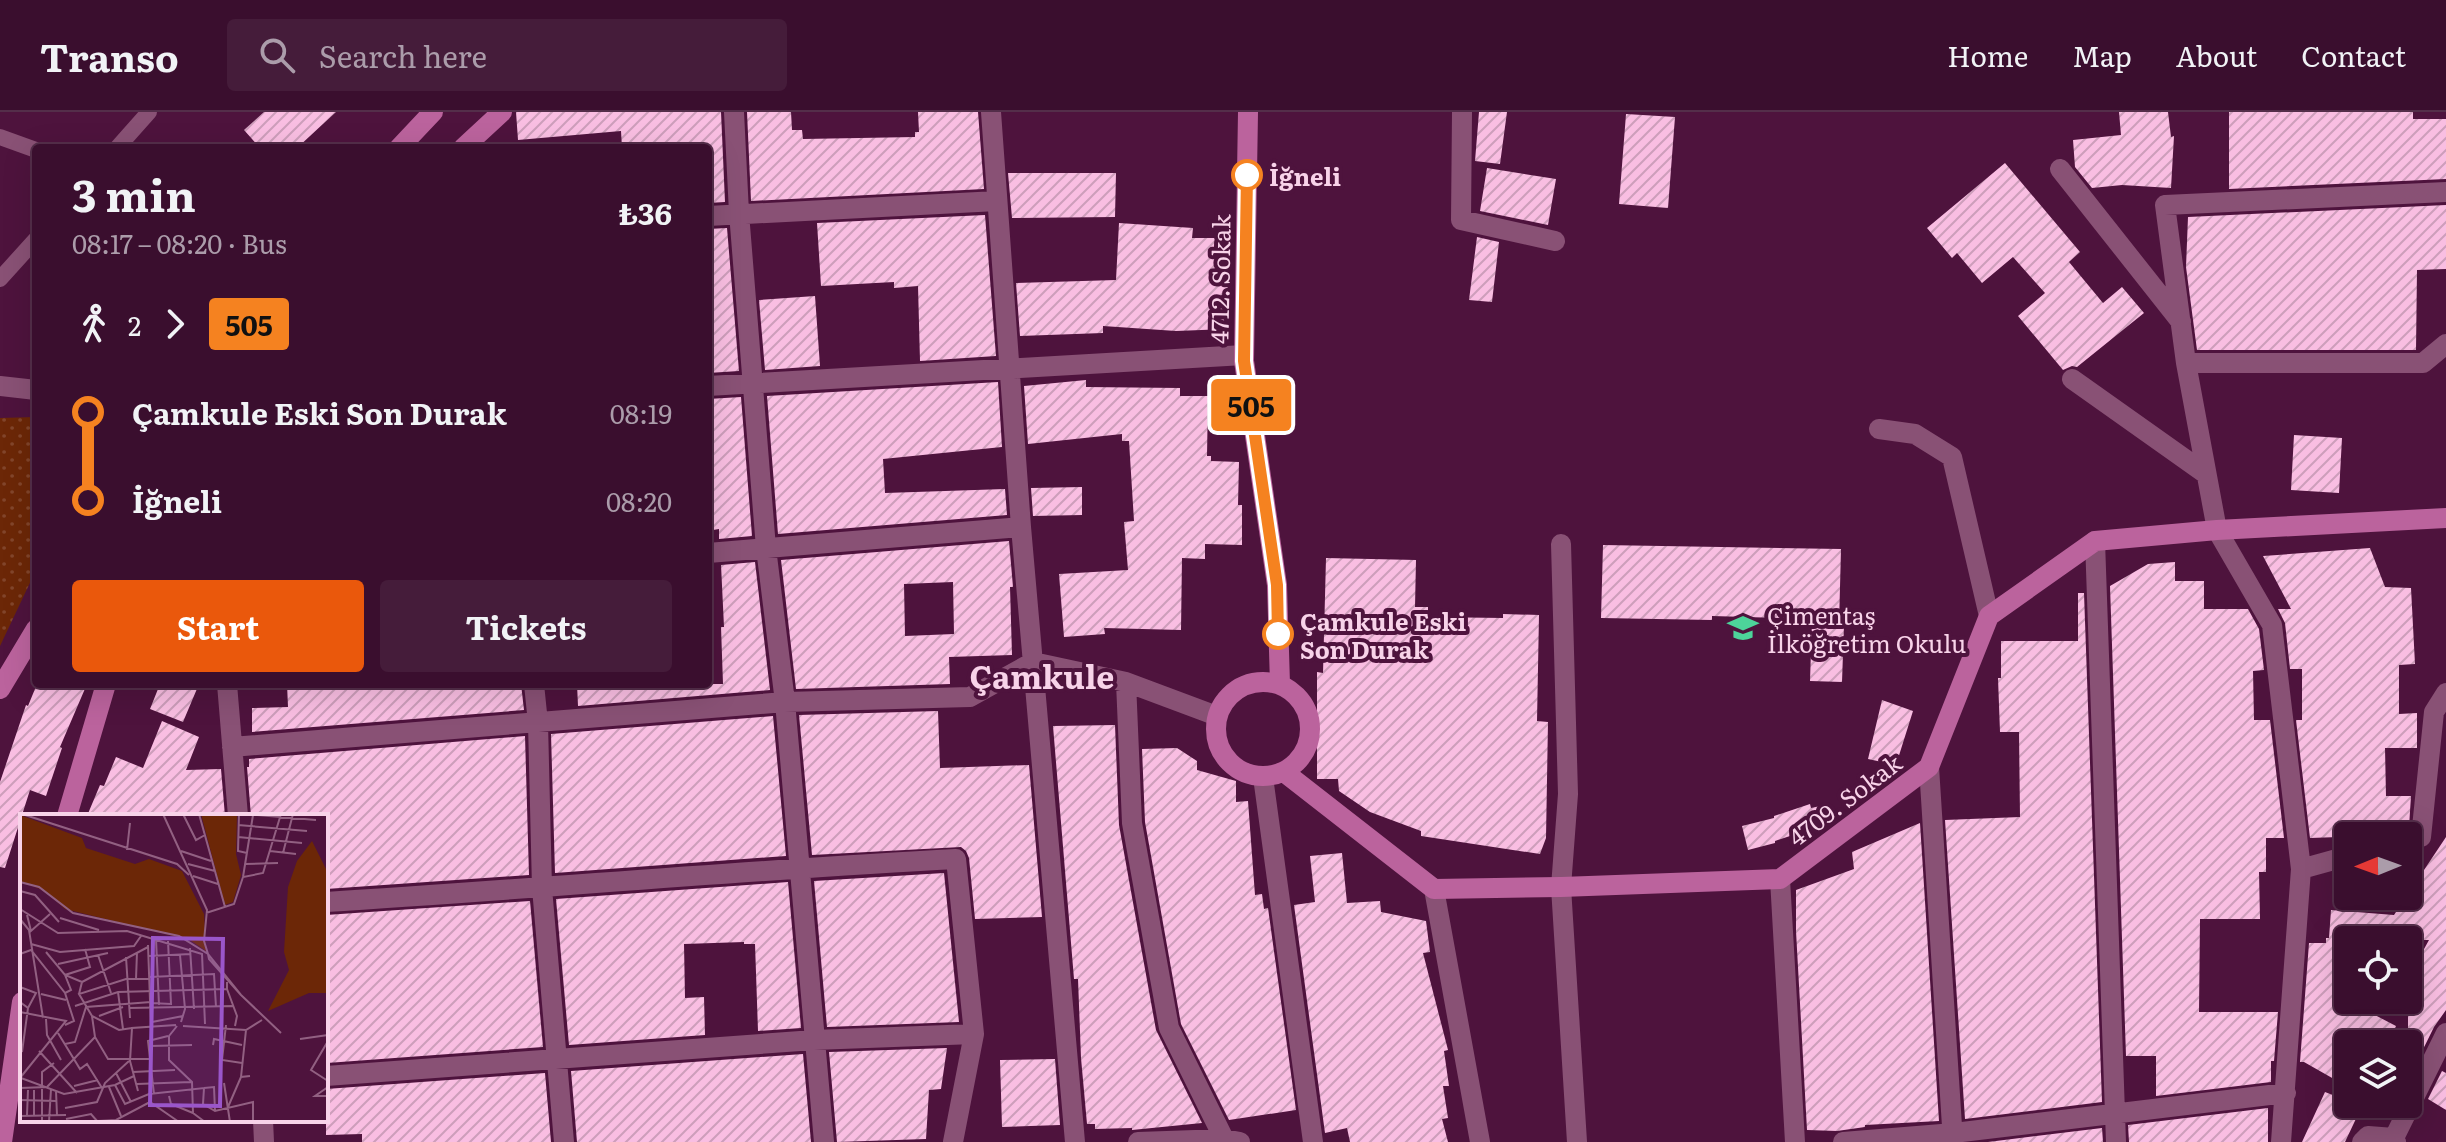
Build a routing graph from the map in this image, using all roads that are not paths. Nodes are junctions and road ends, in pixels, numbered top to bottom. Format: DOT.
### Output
graph roads {
  1 [pos="149,112"];
  2 [pos="433,112"];
  3 [pos="502,112"];
  4 [pos="734,112"];
  5 [pos="991,112"];
  6 [pos="1248,112"];
  7 [pos="1462,112"];
  8 [pos="0,137"];
  9 [pos="121,144"];
  10 [pos="403,144"];
  11 [pos="467,144"];
  12 [pos="32,149"];
  13 [pos="2060,169"];
  14 [pos="2446,192"];
  15 [pos="997,201"];
  16 [pos="739,213"];
  17 [pos="712,216"];
  18 [pos="1555,241"];
  19 [pos="32,243"];
  20 [pos="0,279"];
  21 [pos="2181,322"];
  22 [pos="2446,344"];
  23 [pos="1244,355"];
  24 [pos="2186,363"];
  25 [pos="1008,368"];
  26 [pos="2072,379"];
  27 [pos="753,384"];
  28 [pos="0,386"];
  29 [pos="712,386"];
  30 [pos="32,390"];
  31 [pos="1879,429"];
  32 [pos="2206,474"];
  33 [pos="2446,518"];
  34 [pos="1021,527"];
  35 [pos="2217,530"];
  36 [pos="2095,541"];
  37 [pos="1561,544"];
  38 [pos="766,548"];
  39 [pos="712,553"];
  40 [pos="1989,616"];
  41 [pos="32,636"];
  42 [pos="1033,662"];
  43 [pos="1126,682"];
  44 [pos="1280,684"];
  45 [pos="105,688"];
  46 [pos="227,688"];
  47 [pos="534,688"];
  48 [pos="0,689"];
  49 [pos="2446,693"];
  50 [pos="785,702"];
  51 [pos="1217,716"];
  52 [pos="538,723"];
  53 [pos="232,747"];
  54 [pos="1929,767"];
  55 [pos="1284,772"];
  56 [pos="1263,777"];
  57 [pos="68,814"];
  58 [pos="238,814"];
  59 [pos="2422,827"];
  60 [pos="2334,860"];
  61 [pos="800,868"];
  62 [pos="2301,869"];
  63 [pos="1780,879"];
  64 [pos="1561,887"];
  65 [pos="542,888"];
  66 [pos="1434,889"];
  67 [pos="328,902"];
  68 [pos="20,1028"];
  69 [pos="2446,1033"];
  70 [pos="974,1034"];
  71 [pos="814,1040"];
  72 [pos="556,1059"];
  73 [pos="328,1076"];
  74 [pos="15,1092"];
  75 [pos="2286,1093"];
  76 [pos="2115,1112"];
  77 [pos="263,1122"];
  78 [pos="1954,1138"];
  79 [pos="2395,1140"];
  80 [pos="1232,1141"];
  81 [pos="2,1142"];
  82 [pos="264,1142"];
  83 [pos="564,1142"];
  84 [pos="824,1142"];
  85 [pos="953,1142"];
  86 [pos="1075,1142"];
  87 [pos="1138,1142"];
  88 [pos="1313,1142"];
  89 [pos="1480,1142"];
  90 [pos="1577,1142"];
  91 [pos="1795,1142"];
  92 [pos="1843,1142"];
  93 [pos="2116,1142"];
  94 [pos="2281,1142"];
  95 [pos="2362,1142"];
  1 -- 9 [label="lane"];
  2 -- 10 [label="street"];
  3 -- 11 [label="street"];
  4 -- 16 [label="street"];
  5 -- 15 [label="street"];
  6 -- 23 [label="street, 4712. Sokak"];
  7 -- 18 [label="street"];
  8 -- 12 [label="lane"];
  13 -- 21 [label="street"];
  14 -- 21 [label="street"];
  15 -- 16 [label="street"];
  15 -- 25 [label="street"];
  16 -- 17 [label="street"];
  16 -- 27 [label="street"];
  19 -- 20 [label="lane"];
  21 -- 24 [label="street"];
  22 -- 24 [label="street"];
  23 -- 25 [label="street"];
  23 -- 44 [label="street, 4712. Sokak"];
  24 -- 32 [label="street"];
  25 -- 27 [label="street"];
  25 -- 34 [label="street"];
  26 -- 32 [label="street"];
  27 -- 29 [label="street"];
  27 -- 38 [label="street"];
  28 -- 30 [label="street"];
  31 -- 40 [label="street"];
  32 -- 35 [label="street"];
  33 -- 35 [label="street"];
  34 -- 38 [label="street"];
  34 -- 42 [label="street"];
  35 -- 36 [label="street"];
  35 -- 62 [label="street"];
  36 -- 40 [label="street"];
  36 -- 76 [label="street"];
  37 -- 64 [label="street"];
  38 -- 39 [label="street"];
  38 -- 50 [label="street"];
  40 -- 54 [label="street, 4709. Sokak"];
  41 -- 48 [label="street"];
  42 -- 43 [label="street"];
  42 -- 50 [label="street"];
  42 -- 86 [label="street"];
  43 -- 51 [label="street"];
  43 -- 80 [label="street"];
  44 -- 51 [label="street"];
  44 -- 55 [label="street"];
  45 -- 57 [label="street"];
  46 -- 53 [label="street"];
  47 -- 52 [label="street"];
  49 -- 59 [label="street"];
  50 -- 52 [label="street"];
  50 -- 61 [label="street"];
  51 -- 56 [label="street"];
  52 -- 53 [label="street"];
  52 -- 65 [label="street"];
  53 -- 58 [label="street"];
  54 -- 63 [label="street, 4709. Sokak"];
  54 -- 78 [label="street"];
  55 -- 56 [label="street"];
  55 -- 66 [label="street"];
  56 -- 88 [label="street"];
  60 -- 62 [label="street"];
  61 -- 65 [label="street"];
  61 -- 70 [label="street"];
  61 -- 71 [label="street"];
  62 -- 75 [label="street"];
  63 -- 64 [label="street, 4709. Sokak"];
  63 -- 91 [label="street"];
  64 -- 66 [label="street, 4709. Sokak"];
  64 -- 90 [label="street"];
  65 -- 67 [label="street"];
  65 -- 72 [label="street"];
  66 -- 89 [label="street"];
  68 -- 74 [label="street"];
  69 -- 79 [label="street"];
  70 -- 71 [label="street"];
  70 -- 85 [label="street"];
  71 -- 72 [label="street"];
  71 -- 84 [label="street"];
  72 -- 73 [label="street"];
  72 -- 83 [label="street"];
  74 -- 81 [label="street"];
  75 -- 76 [label="street"];
  75 -- 94 [label="street"];
  76 -- 78 [label="street"];
  76 -- 93 [label="street"];
  77 -- 82 [label="street"];
  78 -- 92 [label="street"];
  79 -- 95 [label="street"];
  80 -- 87 [label="street"];
}
